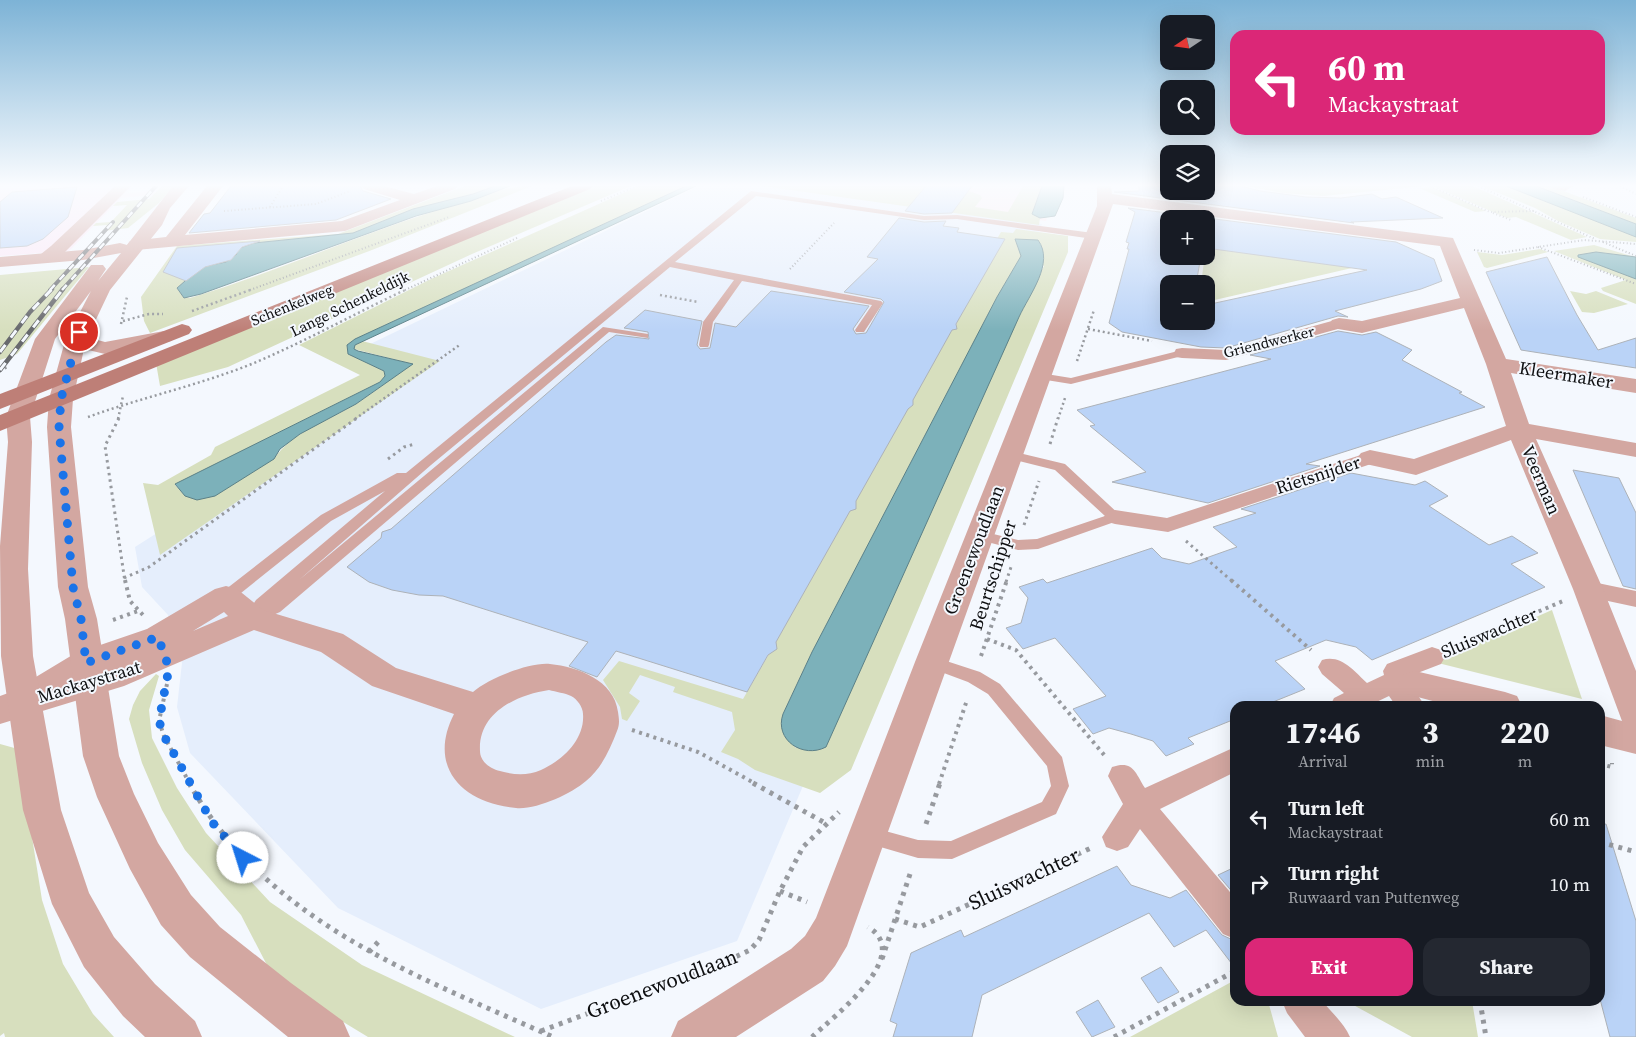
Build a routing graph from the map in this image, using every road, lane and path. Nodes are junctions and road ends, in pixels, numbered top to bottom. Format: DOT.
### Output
graph roads {
  1 [pos="72,234"];
  2 [pos="134,234"];
  3 [pos="142,234"];
  4 [pos="177,234"];
  5 [pos="253,234"];
  6 [pos="404,234"];
  7 [pos="434,234"];
  8 [pos="460,234"];
  9 [pos="704,234"];
  10 [pos="823,234"];
  11 [pos="1081,234"];
  12 [pos="1378,234"];
  13 [pos="1584,234"];
  14 [pos="524,235"];
  15 [pos="1093,236"];
  16 [pos="1599,241"];
  17 [pos="171,242"];
  18 [pos="1447,244"];
  19 [pos="1636,244"];
  20 [pos="1538,247"];
  21 [pos="125,250"];
  22 [pos="51,254"];
  23 [pos="0,255"];
  24 [pos="1636,256"];
  25 [pos="0,262"];
  26 [pos="668,264"];
  27 [pos="740,278"];
  28 [pos="775,284"];
  29 [pos="1636,284"];
  30 [pos="638,289"];
  31 [pos="132,291"];
  32 [pos="1470,301"];
  33 [pos="1089,302"];
  34 [pos="719,307"];
  35 [pos="167,314"];
  36 [pos="193,318"];
  37 [pos="213,318"];
  38 [pos="1339,324"];
  39 [pos="860,330"];
  40 [pos="79,332"];
  41 [pos="166,336"];
  42 [pos="644,336"];
  43 [pos="462,344"];
  44 [pos="704,345"];
  45 [pos="1182,353"];
  46 [pos="1497,364"];
  47 [pos="1040,376"];
  48 [pos="1070,381"];
  49 [pos="1636,386"];
  50 [pos="65,387"];
  51 [pos="27,392"];
  52 [pos="6,414"];
  53 [pos="1519,429"];
  54 [pos="1636,450"];
  55 [pos="1011,455"];
  56 [pos="1370,458"];
  57 [pos="427,462"];
  58 [pos="1045,462"];
  59 [pos="8,485"];
  60 [pos="1115,517"];
  61 [pos="1168,525"];
  62 [pos="981,536"];
  63 [pos="1018,545"];
  64 [pos="124,578"];
  65 [pos="1588,588"];
  66 [pos="226,597"];
  67 [pos="1636,599"];
  68 [pos="252,618"];
  69 [pos="987,639"];
  70 [pos="161,647"];
  71 [pos="931,662"];
  72 [pos="1331,667"];
  73 [pos="88,674"];
  74 [pos="974,677"];
  75 [pos="1393,689"];
  76 [pos="1472,701"];
  77 [pos="12,706"];
  78 [pos="478,708"];
  79 [pos="1636,714"];
  80 [pos="630,729"];
  81 [pos="1605,731"];
  82 [pos="1636,739"];
  83 [pos="1230,761"];
  84 [pos="1122,776"];
  85 [pos="1139,806"];
  86 [pos="827,824"];
  87 [pos="867,835"];
  88 [pos="1117,836"];
  89 [pos="1605,843"];
  90 [pos="918,849"];
  91 [pos="1636,852"];
  92 [pos="780,891"];
  93 [pos="839,914"];
  94 [pos="1230,917"];
  95 [pos="895,919"];
  96 [pos="379,941"];
  97 [pos="369,952"];
  98 [pos="882,959"];
  99 [pos="1230,975"];
  100 [pos="1303,1006"];
  101 [pos="1481,1006"];
  102 [pos="541,1031"];
  103 [pos="179,1037"];
  104 [pos="327,1037"];
  105 [pos="553,1037"];
  106 [pos="694,1037"];
  107 [pos="812,1037"];
  108 [pos="1114,1037"];
  109 [pos="1332,1037"];
  110 [pos="1486,1037"];
  1 -- 22 [label="street"];
  2 -- 21 [label="street"];
  3 -- 21 [label="street"];
  4 -- 17 [label="street"];
  5 -- 17 [label="street"];
  6 -- 36 [label="path, Schenkelweg"];
  7 -- 37 [label="main road, Schenkelweg"];
  8 -- 50 [label="main road, Schenkelweg"];
  9 -- 26 [label="lane"];
  10 -- 28 [label="path"];
  11 -- 15 [label="lane"];
  12 -- 18 [label="street"];
  13 -- 16 [label="path"];
  14 -- 64 [label="path, Lange Schenkeldijk"];
  15 -- 47 [label="street, Groenewoudlaan"];
  16 -- 19 [label="path"];
  16 -- 20 [label="path"];
  16 -- 24 [label="path"];
  17 -- 21 [label="street"];
  18 -- 20 [label="path"];
  18 -- 32 [label="street, Veerman"];
  20 -- 29 [label="path"];
  21 -- 22 [label="street"];
  21 -- 40 [label="street"];
  21 -- 51 [label="street"];
  22 -- 23 [label="street"];
  22 -- 25 [label="street"];
  26 -- 27 [label="lane"];
  26 -- 30 [label="lane"];
  27 -- 28 [label="lane"];
  27 -- 34 [label="lane"];
  28 -- 39 [label="lane"];
  30 -- 34 [label="path"];
  30 -- 57 [label="lane"];
  31 -- 35 [label="path"];
  32 -- 38 [label="street, Griendwerker"];
  32 -- 46 [label="street, Veerman"];
  33 -- 48 [label="path, Beurtschipper"];
  34 -- 44 [label="lane"];
  36 -- 41 [label="main road, Schenkelweg"];
  38 -- 45 [label="street, Griendwerker"];
  40 -- 41 [label="street"];
  40 -- 50 [label="street"];
  41 -- 50 [label="main road, Schenkelweg"];
  42 -- 68 [label="lane"];
  43 -- 64 [label="path"];
  45 -- 48 [label="lane, Griendwerker"];
  46 -- 49 [label="street, Kleermaker"];
  46 -- 53 [label="street, Veerman"];
  47 -- 48 [label="lane, Griendwerker"];
  47 -- 55 [label="street, Groenewoudlaan"];
  48 -- 58 [label="path, Beurtschipper"];
  50 -- 51 [label="main road, Schenkelweg"];
  50 -- 52 [label="main road, Schenkelweg"];
  50 -- 73 [label="street"];
  51 -- 52 [label="street"];
  52 -- 59 [label="street"];
  53 -- 54 [label="street"];
  53 -- 56 [label="street, Rietsnijder"];
  53 -- 65 [label="street, Veerman"];
  55 -- 58 [label="lane"];
  55 -- 62 [label="street, Groenewoudlaan"];
  56 -- 61 [label="street, Rietsnijder"];
  57 -- 66 [label="lane"];
  57 -- 68 [label="lane"];
  58 -- 60 [label="lane"];
  58 -- 63 [label="path, Beurtschipper"];
  59 -- 77 [label="street"];
  60 -- 61 [label="street, Rietsnijder"];
  60 -- 63 [label="lane, Rietsnijder"];
  61 -- 72 [label="path"];
  62 -- 63 [label="lane, Rietsnijder"];
  62 -- 71 [label="street, Groenewoudlaan"];
  63 -- 69 [label="path, Beurtschipper"];
  64 -- 70 [label="path"];
  65 -- 67 [label="street"];
  65 -- 75 [label="path, Sluiswachter"];
  65 -- 79 [label="street, Veerman"];
  66 -- 68 [label="street"];
  66 -- 70 [label="street, Mackaystraat"];
  68 -- 70 [label="street, Mackaystraat"];
  68 -- 78 [label="street"];
  69 -- 74 [label="path, Beurtschipper"];
  69 -- 84 [label="path"];
  70 -- 73 [label="street, Mackaystraat"];
  70 -- 97 [label="path"];
  71 -- 74 [label="lane"];
  71 -- 87 [label="street, Groenewoudlaan"];
  72 -- 75 [label="street"];
  73 -- 77 [label="street, Mackaystraat"];
  73 -- 104 [label="street"];
  74 -- 90 [label="path, Beurtschipper"];
  74 -- 90 [label="lane"];
  75 -- 76 [label="street"];
  77 -- 103 [label="street"];
  80 -- 86 [label="path"];
  81 -- 82 [label="street"];
  83 -- 85 [label="street"];
  84 -- 85 [label="street"];
  85 -- 88 [label="street"];
  85 -- 94 [label="street"];
  87 -- 90 [label="lane"];
  87 -- 93 [label="street, Groenewoudlaan"];
  88 -- 95 [label="path, Sluiswachter"];
  89 -- 91 [label="path"];
  90 -- 95 [label="path, Beurtschipper"];
  92 -- 102 [label="path, Groenewoudlaan"];
  93 -- 98 [label="path"];
  93 -- 106 [label="street, Groenewoudlaan"];
  95 -- 98 [label="path, Beurtschipper"];
  96 -- 97 [label="path"];
  97 -- 102 [label="path"];
  98 -- 107 [label="path"];
  99 -- 108 [label="path"];
  100 -- 109 [label="street"];
  101 -- 110 [label="path"];
  102 -- 105 [label="path"];
}
